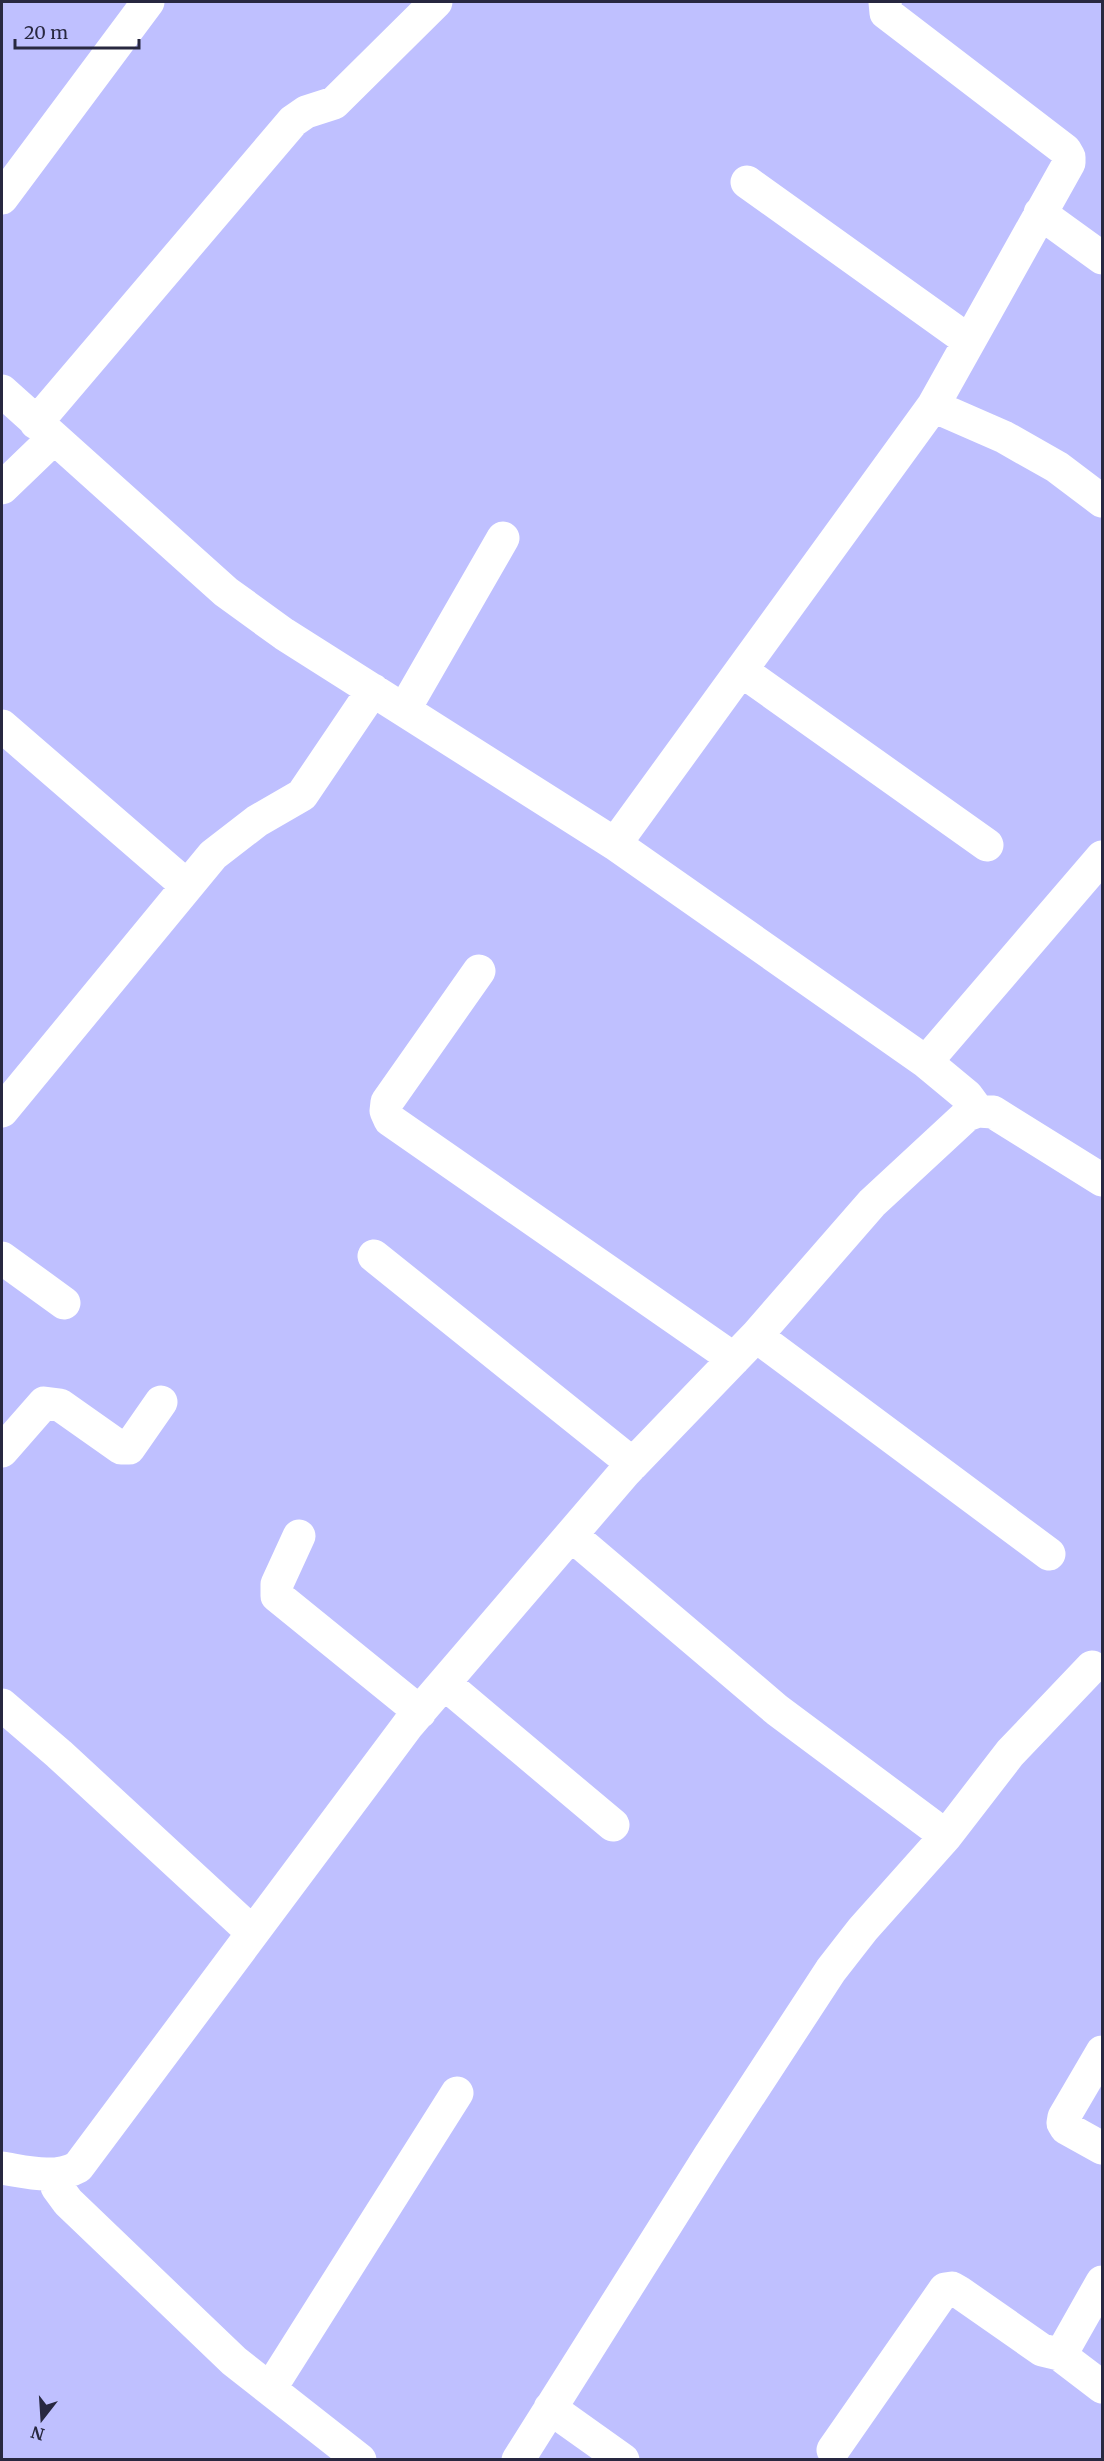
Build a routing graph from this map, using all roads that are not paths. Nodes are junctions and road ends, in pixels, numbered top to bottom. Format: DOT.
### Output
graph roads {
  1 [pos="148,2"];
  2 [pos="436,2"];
  3 [pos="885,2"];
  4 [pos="747,182"];
  5 [pos="2,198"];
  6 [pos="1040,213"];
  7 [pos="1102,258"];
  8 [pos="969,341"];
  9 [pos="2,391"];
  10 [pos="933,406"];
  11 [pos="45,430"];
  12 [pos="2,488"];
  13 [pos="1102,501"];
  14 [pos="503,538"];
  15 [pos="742,671"];
  16 [pos="374,690"];
  17 [pos="404,710"];
  18 [pos="2,726"];
  19 [pos="615,844"];
  20 [pos="987,845"];
  21 [pos="1102,857"];
  22 [pos="187,886"];
  23 [pos="479,971"];
  24 [pos="926,1062"];
  25 [pos="2,1111"];
  26 [pos="978,1111"];
  27 [pos="1102,1180"];
  28 [pos="374,1256"];
  29 [pos="2,1258"];
  30 [pos="64,1303"];
  31 [pos="756,1336"];
  32 [pos="734,1359"];
  33 [pos="161,1402"];
  34 [pos="2,1451"];
  35 [pos="633,1464"];
  36 [pos="571,1535"];
  37 [pos="299,1536"];
  38 [pos="1049,1554"];
  39 [pos="1092,1666"];
  40 [pos="444,1683"];
  41 [pos="2,1705"];
  42 [pos="420,1712"];
  43 [pos="613,1825"];
  44 [pos="946,1836"];
  45 [pos="252,1932"];
  46 [pos="1102,2052"];
  47 [pos="457,2093"];
  48 [pos="1102,2148"];
  49 [pos="2,2168"];
  50 [pos="55,2175"];
  51 [pos="1102,2282"];
  52 [pos="1063,2355"];
  53 [pos="1102,2387"];
  54 [pos="270,2389"];
  55 [pos="550,2408"];
  56 [pos="833,2450"];
  57 [pos="360,2460"];
  58 [pos="518,2460"];
  59 [pos="623,2460"];
  1 -- 5 [label="street"];
  2 -- 11 [label="street"];
  3 -- 6 [label="street"];
  4 -- 8 [label="street"];
  6 -- 7 [label="street"];
  6 -- 8 [label="street"];
  8 -- 10 [label="street"];
  9 -- 11 [label="street"];
  10 -- 13 [label="street"];
  10 -- 15 [label="street"];
  11 -- 12 [label="street"];
  11 -- 16 [label="street"];
  14 -- 17 [label="street"];
  15 -- 19 [label="street"];
  15 -- 20 [label="street"];
  16 -- 17 [label="street"];
  16 -- 22 [label="street"];
  17 -- 19 [label="street"];
  18 -- 22 [label="street"];
  19 -- 24 [label="street"];
  21 -- 24 [label="street"];
  22 -- 25 [label="street"];
  23 -- 32 [label="street"];
  24 -- 26 [label="street"];
  26 -- 27 [label="street"];
  26 -- 31 [label="street"];
  28 -- 35 [label="street"];
  29 -- 30 [label="street"];
  31 -- 32 [label="street"];
  31 -- 38 [label="street"];
  32 -- 35 [label="street"];
  33 -- 34 [label="street"];
  35 -- 36 [label="street"];
  36 -- 40 [label="street"];
  36 -- 44 [label="street"];
  37 -- 42 [label="street"];
  39 -- 44 [label="street"];
  40 -- 42 [label="street"];
  40 -- 43 [label="street"];
  41 -- 45 [label="street"];
  42 -- 45 [label="street"];
  44 -- 55 [label="street"];
  45 -- 50 [label="street"];
  46 -- 48 [label="street"];
  47 -- 54 [label="street"];
  49 -- 50 [label="street"];
  50 -- 54 [label="street"];
  51 -- 52 [label="street"];
  52 -- 53 [label="street"];
  52 -- 56 [label="street"];
  54 -- 57 [label="street"];
  55 -- 58 [label="street"];
  55 -- 59 [label="street"];
}
